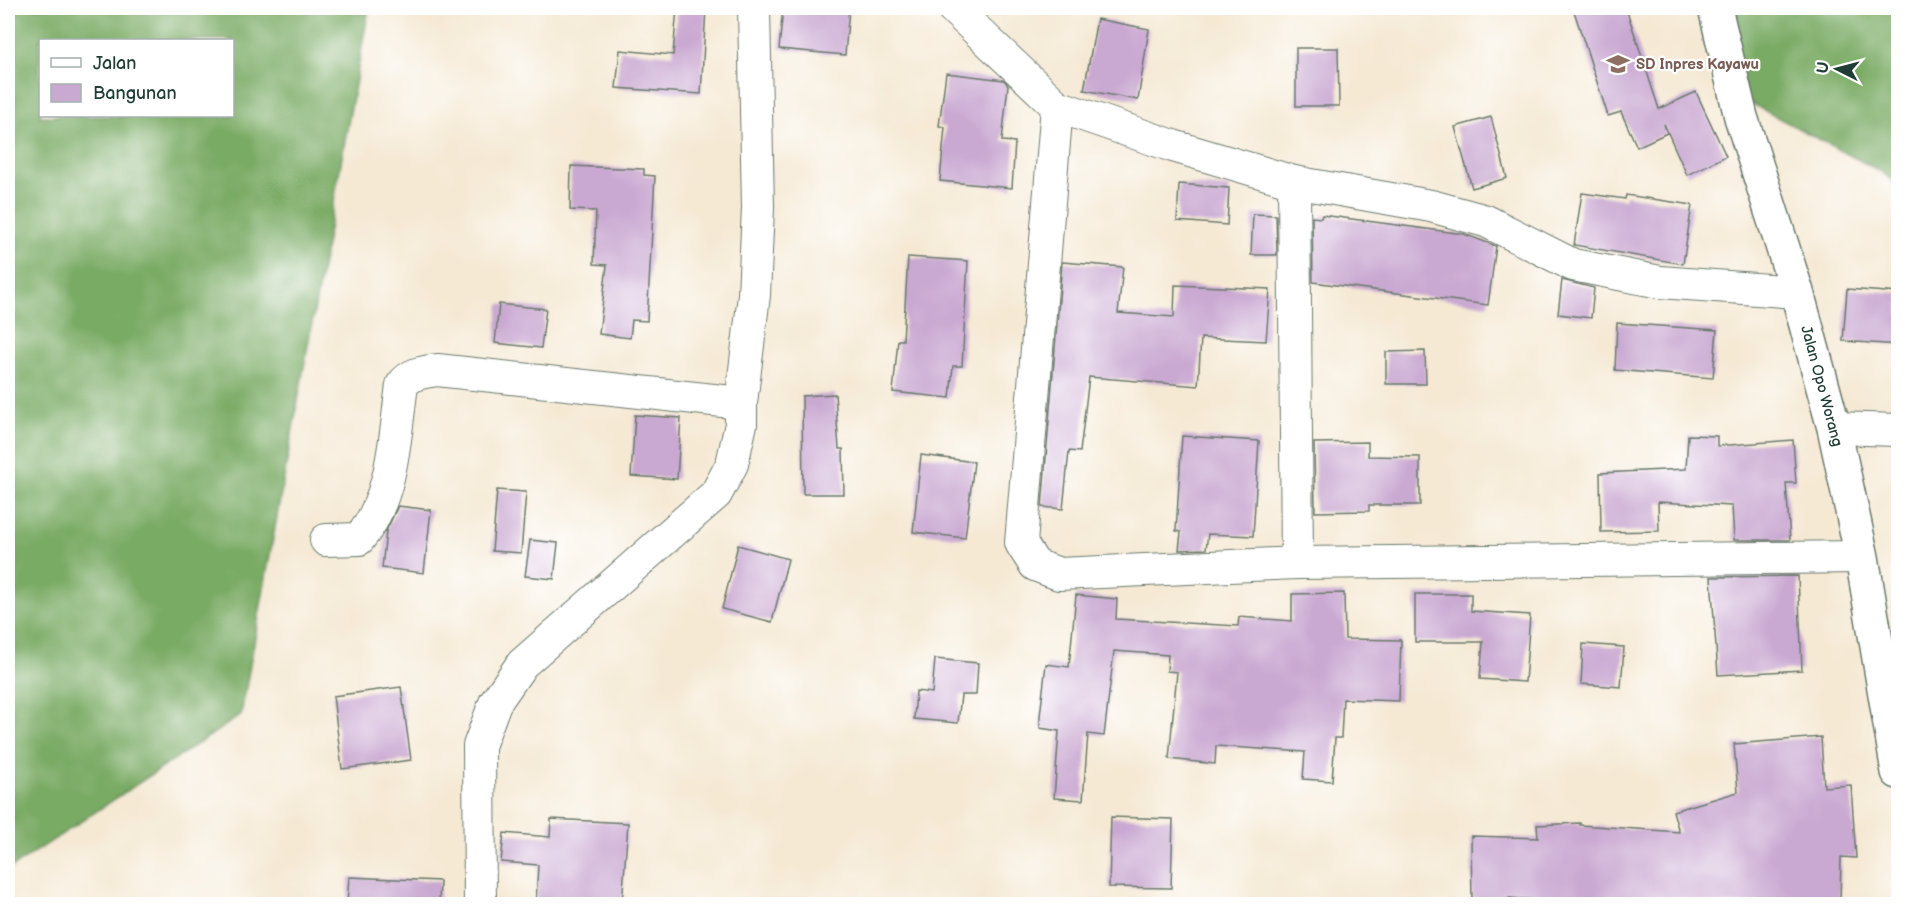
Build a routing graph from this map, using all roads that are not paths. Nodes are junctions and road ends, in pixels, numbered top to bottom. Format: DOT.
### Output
graph roads {
  1 [pos="754,8"];
  2 [pos="953,8"];
  3 [pos="1715,8"];
  4 [pos="1057,106"];
  5 [pos="1294,182"];
  6 [pos="1797,292"];
  7 [pos="741,403"];
  8 [pos="1834,428"];
  9 [pos="1899,430"];
  10 [pos="326,540"];
  11 [pos="1862,557"];
  12 [pos="1297,563"];
  13 [pos="1899,772"];
  14 [pos="480,904"];
  1 -- 7 [label="street"];
  2 -- 4 [label="street"];
  3 -- 6 [label="street, Jalan Opo Worang"];
  4 -- 5 [label="street"];
  4 -- 12 [label="street"];
  5 -- 6 [label="street"];
  5 -- 12 [label="street"];
  6 -- 8 [label="street, Jalan Opo Worang"];
  7 -- 10 [label="street"];
  7 -- 14 [label="street"];
  8 -- 9 [label="street"];
  8 -- 11 [label="street, Jalan Opo Worang"];
  11 -- 12 [label="street"];
  11 -- 13 [label="street, Jalan Opo Worang"];
}
